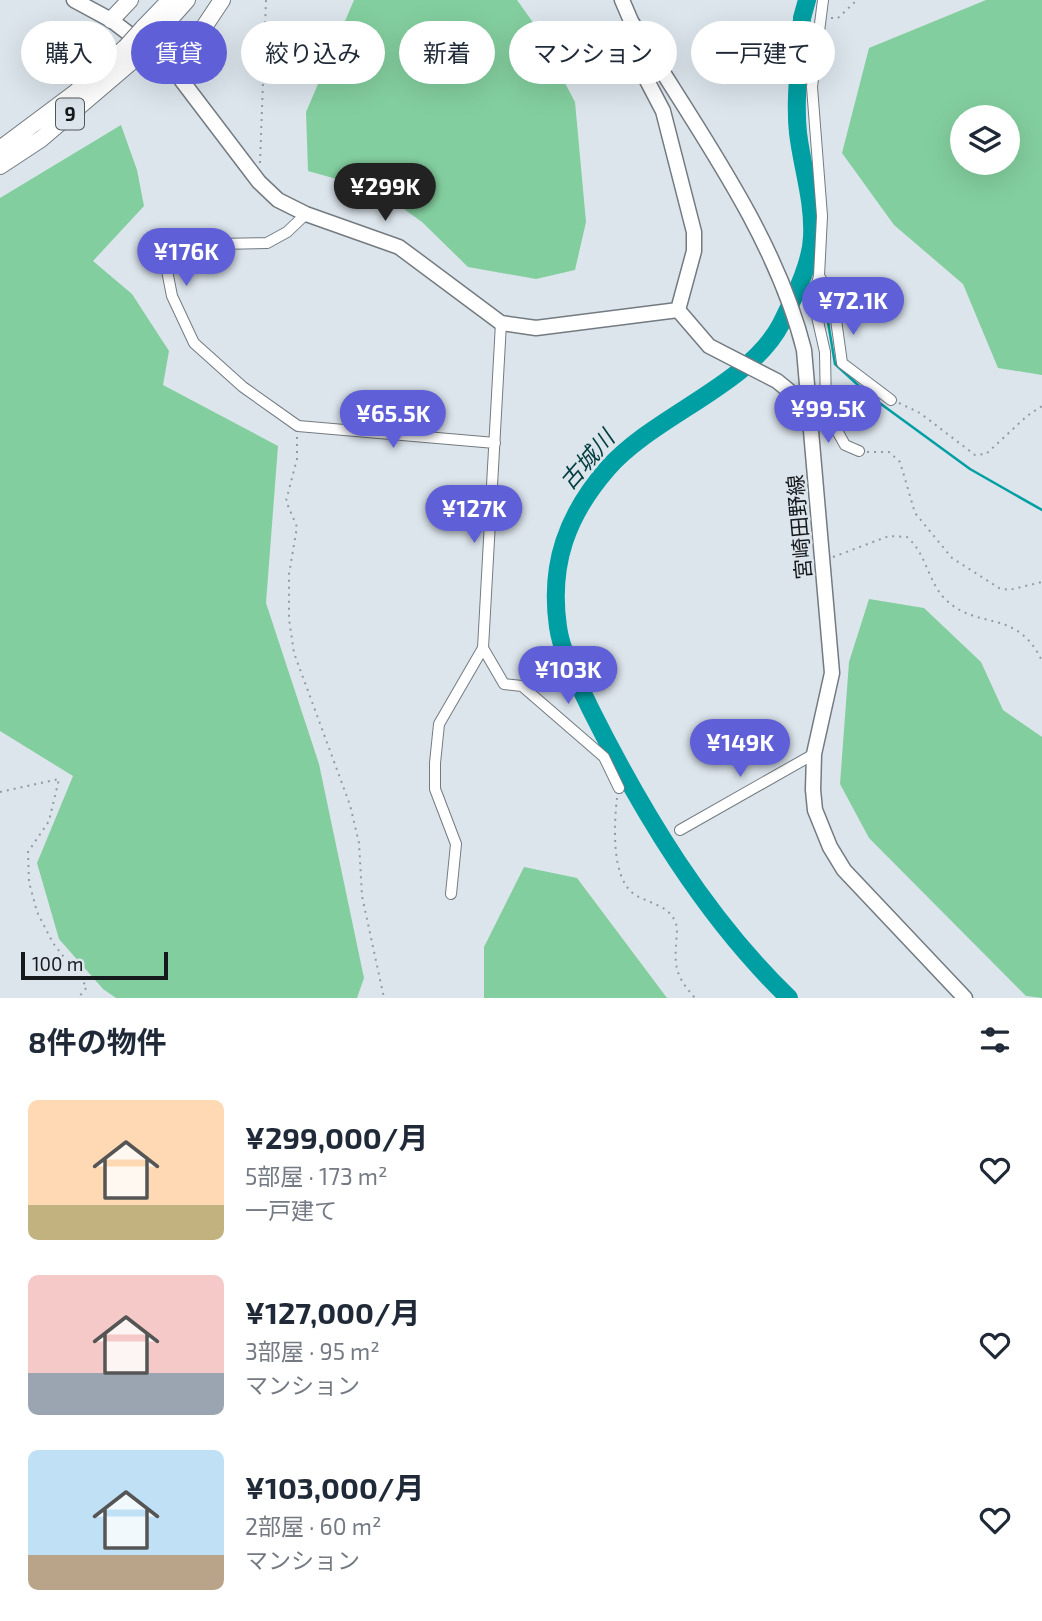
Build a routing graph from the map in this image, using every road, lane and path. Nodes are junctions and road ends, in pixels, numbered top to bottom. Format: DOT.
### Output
graph roads {
  1 [pos="74,0"];
  2 [pos="130,0"];
  3 [pos="170,0"];
  4 [pos="187,0"];
  5 [pos="222,0"];
  6 [pos="266,0"];
  7 [pos="622,0"];
  8 [pos="823,0"];
  9 [pos="857,0"];
  10 [pos="819,19"];
  11 [pos="111,20"];
  12 [pos="156,21"];
  13 [pos="162,21"];
  14 [pos="208,21"];
  15 [pos="631,21"];
  16 [pos="131,35"];
  17 [pos="131,52"];
  18 [pos="184,84"];
  19 [pos="649,84"];
  20 [pos="669,84"];
  21 [pos="0,149"];
  22 [pos="0,166"];
  23 [pos="259,182"];
  24 [pos="306,214"];
  25 [pos="819,276"];
  26 [pos="678,310"];
  27 [pos="501,323"];
  28 [pos="891,400"];
  29 [pos="1042,406"];
  30 [pos="810,408"];
  31 [pos="827,411"];
  32 [pos="298,426"];
  33 [pos="495,443"];
  34 [pos="859,451"];
  35 [pos="824,561"];
  36 [pos="1042,582"];
  37 [pos="483,648"];
  38 [pos="1042,662"];
  39 [pos="814,754"];
  40 [pos="618,788"];
  41 [pos="0,792"];
  42 [pos="680,830"];
  43 [pos="451,894"];
  44 [pos="78,998"];
  45 [pos="383,998"];
  46 [pos="695,998"];
  47 [pos="965,998"];
  1 -- 11 [label="street"];
  2 -- 11 [label="main road"];
  3 -- 12 [label="main road, 9"];
  4 -- 13 [label="main road, 9"];
  5 -- 14 [label="main road"];
  6 -- 23 [label="path"];
  7 -- 15 [label="street, 宮崎田野線"];
  8 -- 10 [label="street"];
  9 -- 10 [label="path"];
  10 -- 25 [label="street"];
  11 -- 16 [label="street"];
  17 -- 21 [label="main road, 9"];
  17 -- 22 [label="main road, 9"];
  18 -- 23 [label="street"];
  19 -- 26 [label="street"];
  20 -- 30 [label="street, 宮崎田野線"];
  23 -- 24 [label="street"];
  24 -- 27 [label="street"];
  24 -- 32 [label="street"];
  25 -- 28 [label="street"];
  25 -- 31 [label="street"];
  26 -- 27 [label="street"];
  26 -- 30 [label="street"];
  27 -- 33 [label="street"];
  28 -- 29 [label="path"];
  30 -- 31 [label="street"];
  30 -- 35 [label="street, 宮崎田野線"];
  31 -- 34 [label="street"];
  32 -- 33 [label="street"];
  32 -- 45 [label="path"];
  33 -- 37 [label="street"];
  34 -- 36 [label="path"];
  35 -- 38 [label="path"];
  35 -- 39 [label="street, 宮崎田野線"];
  37 -- 40 [label="street"];
  37 -- 43 [label="street"];
  39 -- 42 [label="street"];
  39 -- 47 [label="street, 宮崎田野線"];
  40 -- 46 [label="path"];
  41 -- 44 [label="path"];
}
